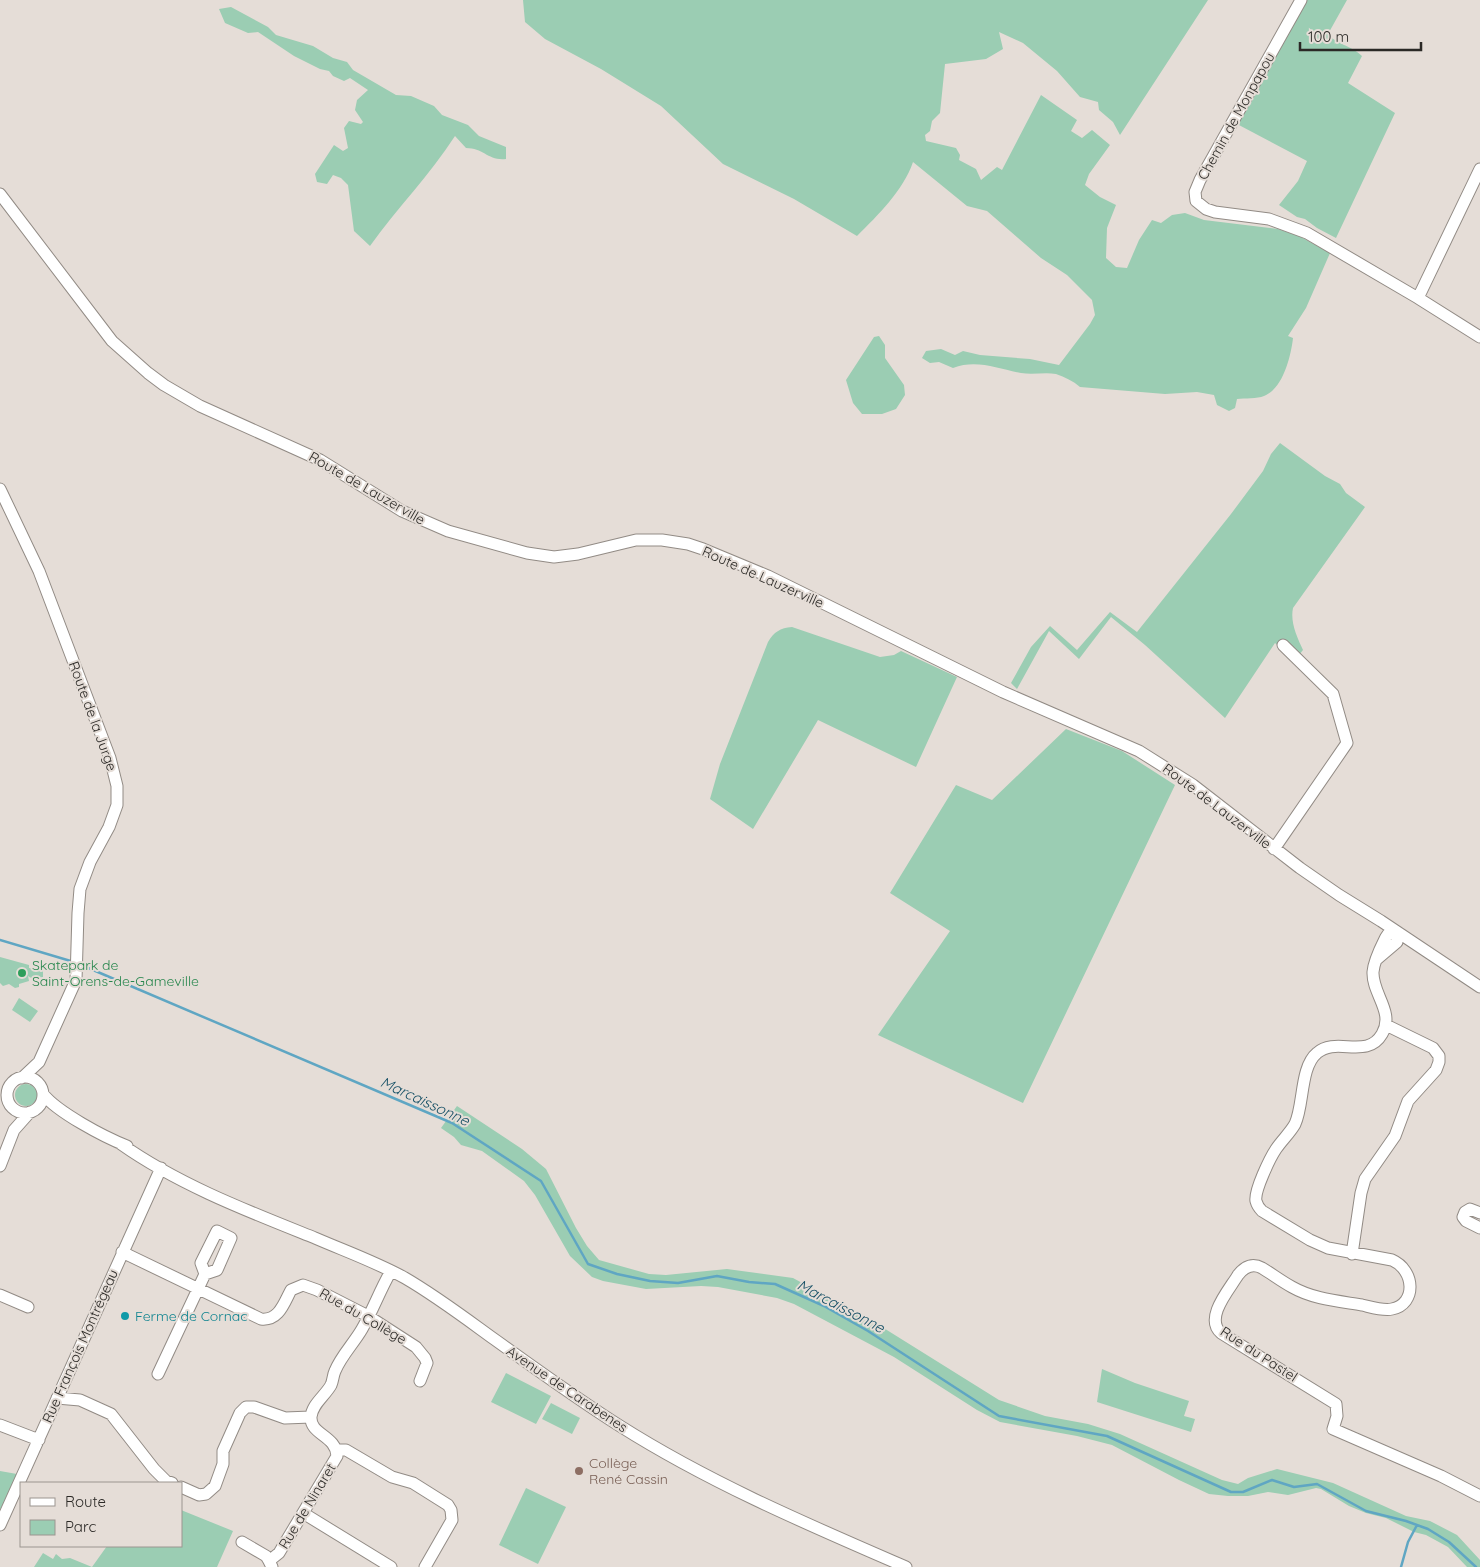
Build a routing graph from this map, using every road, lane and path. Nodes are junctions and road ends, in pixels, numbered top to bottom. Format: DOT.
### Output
graph roads {
  1 [pos="1301,0"];
  2 [pos="1480,169"];
  3 [pos="0,194"];
  4 [pos="1418,298"];
  5 [pos="1480,337"];
  6 [pos="0,489"];
  7 [pos="1283,645"];
  8 [pos="1274,849"];
  9 [pos="1394,936"];
  10 [pos="1480,987"];
  11 [pos="1386,1025"];
  12 [pos="39,1062"];
  13 [pos="22,1078"];
  14 [pos="6,1084"];
  15 [pos="41,1090"];
  16 [pos="7,1100"];
  17 [pos="33,1111"];
  18 [pos="68,1115"];
  19 [pos="14,1130"];
  20 [pos="121,1144"];
  21 [pos="0,1166"];
  22 [pos="161,1168"];
  23 [pos="234,1204"];
  24 [pos="1480,1213"];
  25 [pos="1480,1228"];
  26 [pos="122,1252"];
  27 [pos="1352,1254"];
  28 [pos="390,1271"];
  29 [pos="205,1274"];
  30 [pos="198,1290"];
  31 [pos="0,1295"];
  32 [pos="28,1307"];
  33 [pos="368,1316"];
  34 [pos="158,1374"];
  35 [pos="420,1381"];
  36 [pos="57,1398"];
  37 [pos="311,1417"];
  38 [pos="0,1425"];
  39 [pos="39,1440"];
  40 [pos="336,1450"];
  41 [pos="169,1482"];
  42 [pos="182,1487"];
  43 [pos="1480,1496"];
  44 [pos="303,1513"];
  45 [pos="0,1525"];
  46 [pos="242,1542"];
  47 [pos="271,1564"];
  48 [pos="391,1567"];
  49 [pos="425,1567"];
  50 [pos="906,1567"];
  1 -- 4 [label="street, Chemin de Monpapou"];
  2 -- 4 [label="street"];
  3 -- 8 [label="street, Route de Lauzerville"];
  4 -- 5 [label="street, Chemin de Monpapou"];
  6 -- 12 [label="street, Route de la Jurge"];
  7 -- 8 [label="street"];
  8 -- 9 [label="street, Route de Lauzerville"];
  9 -- 10 [label="street, Route de Lauzerville"];
  9 -- 11 [label="street"];
  11 -- 27 [label="street"];
  11 -- 27 [label="street, Rue du Pastel"];
  12 -- 13 [label="street, Route de la Jurge"];
  12 -- 15 [label="street, Route de la Jurge"];
  13 -- 14 [label="street"];
  13 -- 15 [label="street"];
  14 -- 16 [label="street"];
  15 -- 17 [label="street"];
  15 -- 18 [label="street, Avenue de Carabenes"];
  16 -- 17 [label="street"];
  16 -- 19 [label="street"];
  17 -- 18 [label="street, Avenue de Carabenes"];
  17 -- 19 [label="street"];
  18 -- 20 [label="street, Avenue de Carabenes"];
  19 -- 21 [label="street"];
  20 -- 22 [label="street, Avenue de Carabenes"];
  20 -- 23 [label="street, Avenue de Carabenes"];
  22 -- 23 [label="street, Avenue de Carabenes"];
  22 -- 26 [label="street, Rue François Montrégeau"];
  23 -- 28 [label="street, Avenue de Carabenes"];
  24 -- 25 [label="street"];
  26 -- 30 [label="street, Rue du Collège"];
  26 -- 36 [label="street, Rue François Montrégeau"];
  27 -- 43 [label="street, Rue du Pastel"];
  28 -- 33 [label="street"];
  28 -- 50 [label="street, Avenue de Carabenes"];
  29 -- 30 [label="street"];
  30 -- 33 [label="street, Rue du Collège"];
  30 -- 34 [label="street"];
  31 -- 32 [label="street"];
  33 -- 35 [label="street, Rue du Collège"];
  33 -- 37 [label="street"];
  36 -- 39 [label="street, Rue François Montrégeau"];
  36 -- 41 [label="street"];
  37 -- 40 [label="street, Rue de Ninaret"];
  37 -- 42 [label="street"];
  38 -- 39 [label="street"];
  39 -- 45 [label="street, Rue François Montrégeau"];
  40 -- 44 [label="street, Rue de Ninaret"];
  40 -- 49 [label="street"];
  44 -- 47 [label="street, Rue de Ninaret"];
  44 -- 48 [label="street"];
  46 -- 47 [label="street, Rue de Ninaret"];
}
